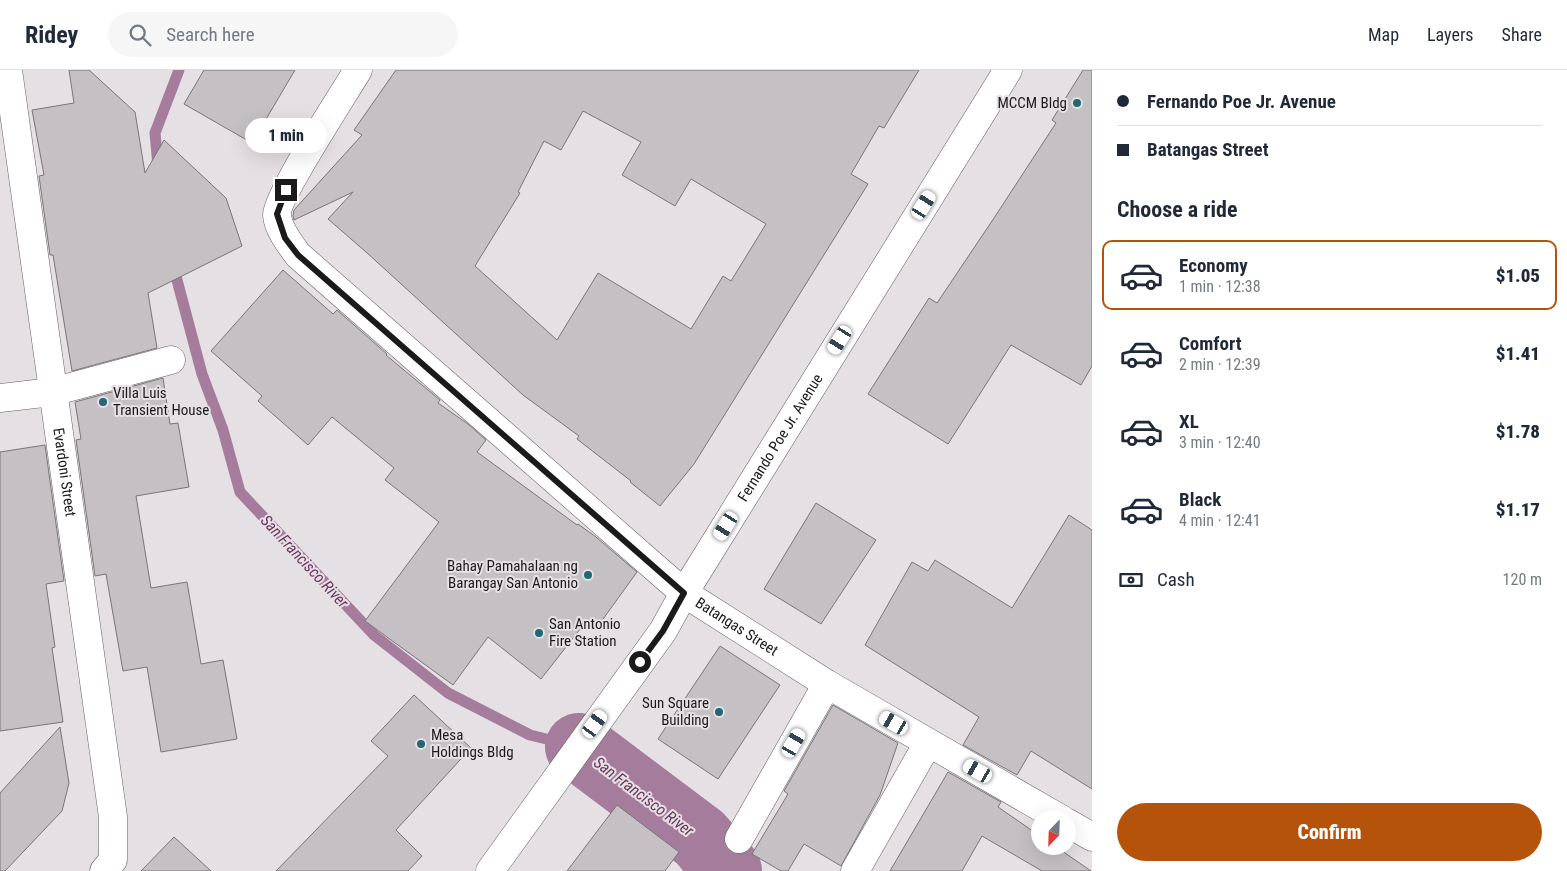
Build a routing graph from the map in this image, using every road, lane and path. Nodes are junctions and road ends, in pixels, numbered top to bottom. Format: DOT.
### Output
graph roads {
  1 [pos="8,70"];
  2 [pos="358,70"];
  3 [pos="1008,70"];
  4 [pos="171,360"];
  5 [pos="52,392"];
  6 [pos="0,398"];
  7 [pos="684,593"];
  8 [pos="827,684"];
  9 [pos="928,743"];
  10 [pos="1045,810"];
  11 [pos="1076,828"];
  12 [pos="1092,837"];
  13 [pos="739,839"];
  14 [pos="104,871"];
  15 [pos="490,871"];
  16 [pos="854,871"];
  1 -- 5 [label="street, Evardoni Street"];
  2 -- 7 [label="street, Batangas Street"];
  3 -- 7 [label="street, Fernando Poe Jr. Avenue"];
  4 -- 5 [label="street"];
  5 -- 6 [label="street"];
  5 -- 14 [label="street, Evardoni Street"];
  7 -- 8 [label="street, Batangas Street"];
  7 -- 15 [label="street, Fernando Poe Jr. Avenue"];
  8 -- 9 [label="street, Batangas Street"];
  8 -- 13 [label="street"];
  9 -- 10 [label="street, Batangas Street"];
  9 -- 16 [label="street"];
  11 -- 12 [label="street"];
}
